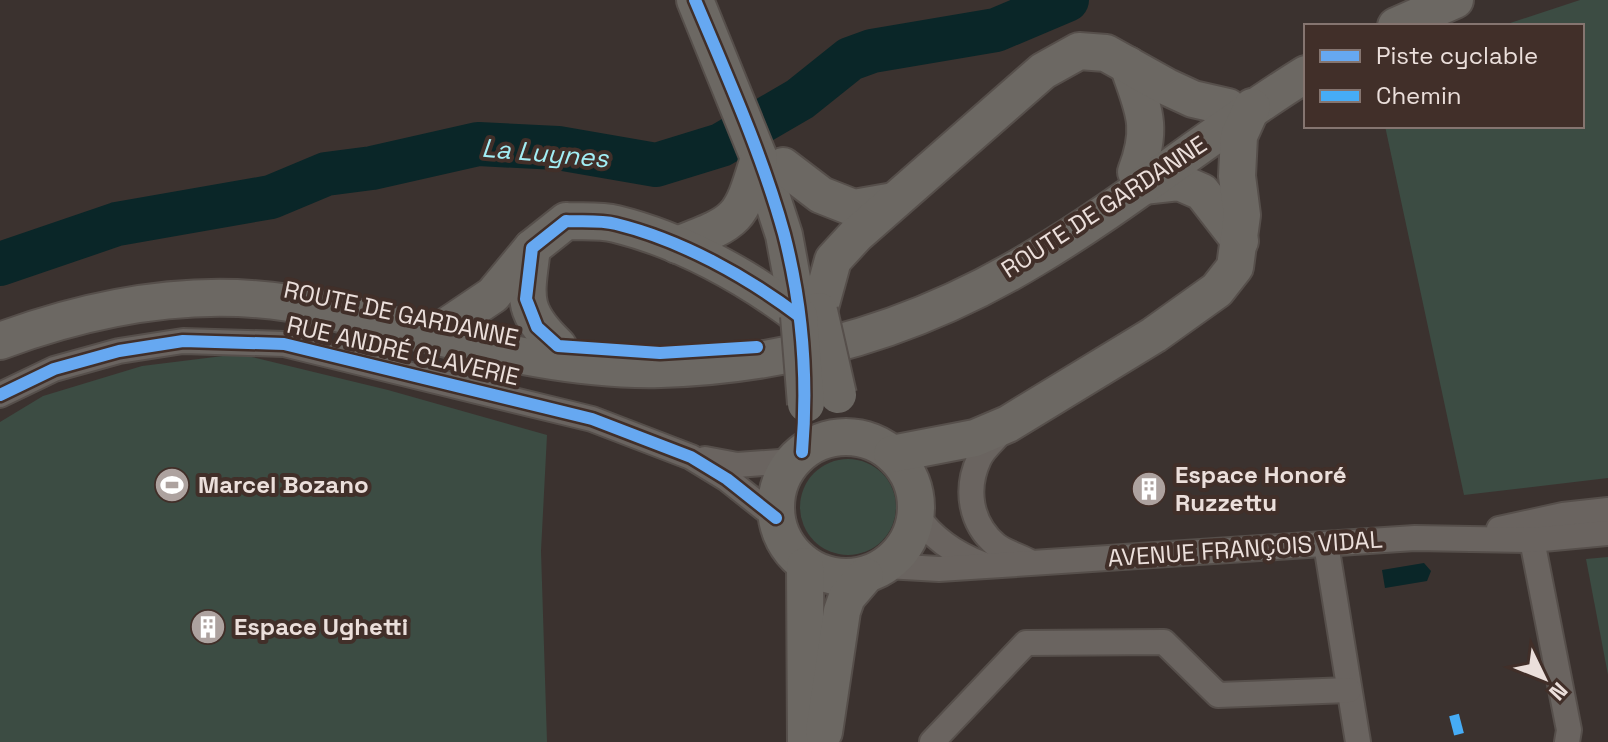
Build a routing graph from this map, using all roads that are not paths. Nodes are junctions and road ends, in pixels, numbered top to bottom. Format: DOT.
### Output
graph roads {
  1 [pos="695,0"];
  2 [pos="712,0"];
  3 [pos="1420,0"];
  4 [pos="1455,0"];
  5 [pos="1371,24"];
  6 [pos="1401,24"];
  7 [pos="1304,59"];
  8 [pos="1128,65"];
  9 [pos="1304,75"];
  10 [pos="737,80"];
  11 [pos="1240,107"];
  12 [pos="772,157"];
  13 [pos="1140,179"];
  14 [pos="894,201"];
  15 [pos="1240,241"];
  16 [pos="677,245"];
  17 [pos="532,248"];
  18 [pos="809,314"];
  19 [pos="450,324"];
  20 [pos="0,325"];
  21 [pos="0,341"];
  22 [pos="558,346"];
  23 [pos="0,395"];
  24 [pos="822,400"];
  25 [pos="1008,424"];
  26 [pos="975,438"];
  27 [pos="880,447"];
  28 [pos="798,456"];
  29 [pos="691,457"];
  30 [pos="916,507"];
  31 [pos="1608,510"];
  32 [pos="776,518"];
  33 [pos="1608,533"];
  34 [pos="1458,538"];
  35 [pos="1532,540"];
  36 [pos="1326,544"];
  37 [pos="1032,563"];
  38 [pos="805,566"];
  39 [pos="988,566"];
  40 [pos="875,571"];
  41 [pos="1349,690"];
  42 [pos="806,742"];
  43 [pos="824,742"];
  44 [pos="932,742"];
  45 [pos="1358,742"];
  46 [pos="1567,742"];
  1 -- 10 [label="main road"];
  2 -- 10 [label="main road"];
  3 -- 5 [label="main road"];
  4 -- 6 [label="main road"];
  7 -- 11 [label="main road, ROUTE DE GARDANNE"];
  8 -- 11 [label="main road"];
  8 -- 13 [label="main road"];
  8 -- 14 [label="main road"];
  9 -- 11 [label="main road, ROUTE DE GARDANNE"];
  10 -- 12 [label="main road"];
  11 -- 13 [label="main road, ROUTE DE GARDANNE"];
  11 -- 15 [label="main road"];
  12 -- 14 [label="main road"];
  12 -- 16 [label="main road"];
  12 -- 18 [label="main road"];
  13 -- 15 [label="main road"];
  13 -- 21 [label="main road, ROUTE DE GARDANNE"];
  13 -- 22 [label="main road, ROUTE DE GARDANNE"];
  14 -- 18 [label="main road"];
  15 -- 25 [label="main road"];
  16 -- 17 [label="main road"];
  16 -- 18 [label="main road"];
  17 -- 19 [label="main road"];
  17 -- 22 [label="main road"];
  18 -- 24 [label="main road, bridge"];
  19 -- 20 [label="main road, ROUTE DE GARDANNE"];
  19 -- 22 [label="main road, ROUTE DE GARDANNE"];
  23 -- 29 [label="street, RUE ANDRÉ CLAVERIE"];
  24 -- 27 [label="main road"];
  24 -- 28 [label="main road"];
  25 -- 26 [label="main road"];
  25 -- 37 [label="street"];
  26 -- 27 [label="main road"];
  26 -- 30 [label="main road"];
  27 -- 28 [label="main road"];
  27 -- 30 [label="main road"];
  28 -- 29 [label="street, RUE ANDRÉ CLAVERIE"];
  28 -- 32 [label="main road"];
  29 -- 32 [label="street, RUE ANDRÉ CLAVERIE"];
  30 -- 39 [label="street, AVENUE FRANÇOIS VIDAL"];
  30 -- 40 [label="main road"];
  31 -- 34 [label="street, AVENUE FRANÇOIS VIDAL"];
  32 -- 38 [label="main road"];
  33 -- 35 [label="street, AVENUE FRANÇOIS VIDAL"];
  34 -- 35 [label="street, AVENUE FRANÇOIS VIDAL"];
  34 -- 36 [label="street, AVENUE FRANÇOIS VIDAL"];
  35 -- 46 [label="street"];
  36 -- 37 [label="street, AVENUE FRANÇOIS VIDAL"];
  36 -- 41 [label="street"];
  37 -- 39 [label="street, AVENUE FRANÇOIS VIDAL"];
  38 -- 40 [label="main road"];
  38 -- 42 [label="main road"];
  39 -- 40 [label="street, AVENUE FRANÇOIS VIDAL"];
  40 -- 43 [label="main road"];
  41 -- 44 [label="street"];
  41 -- 45 [label="street"];
}
